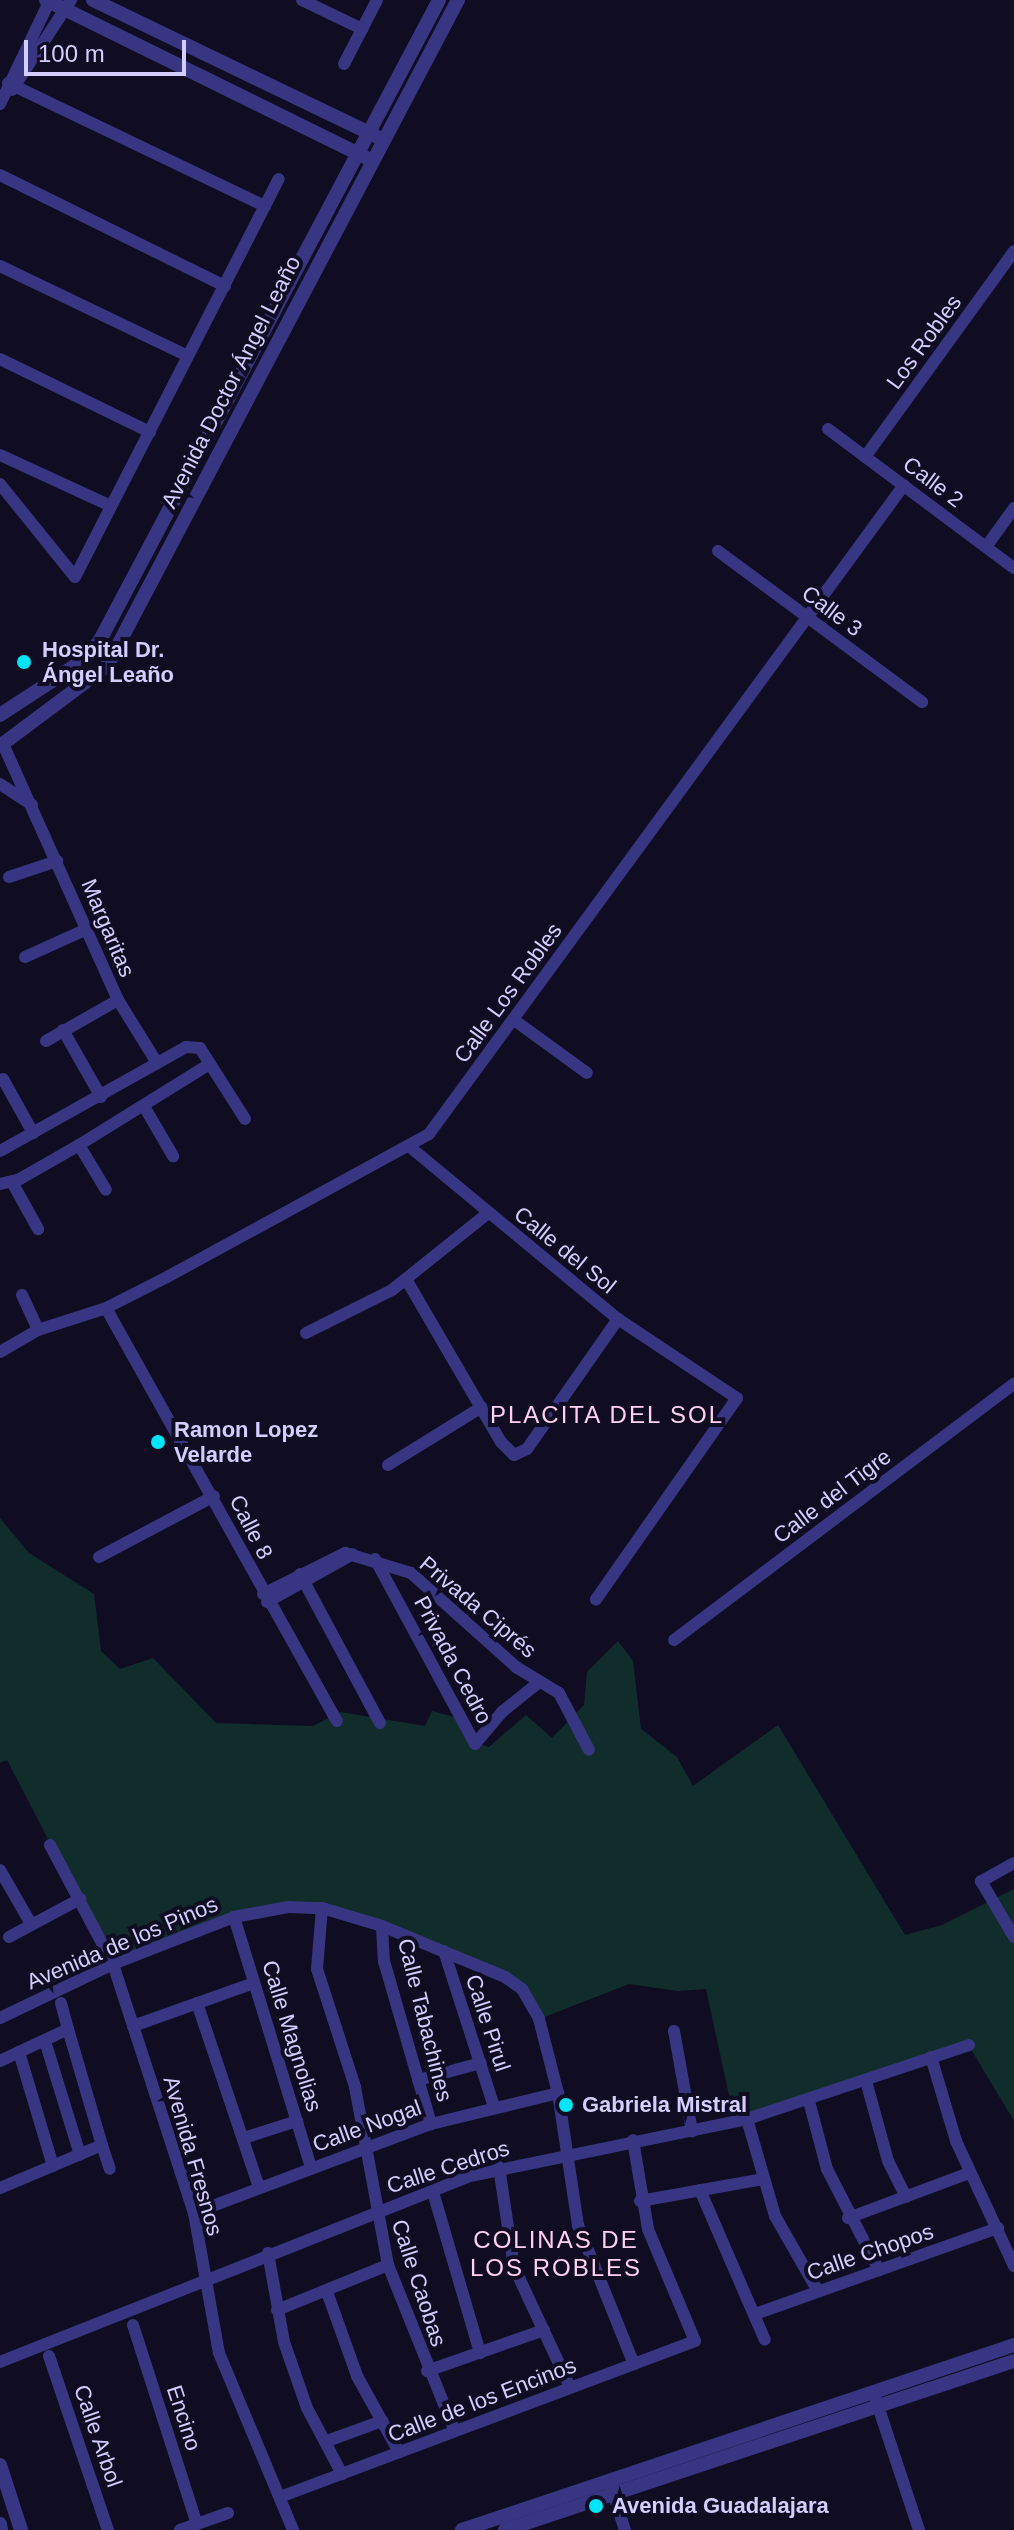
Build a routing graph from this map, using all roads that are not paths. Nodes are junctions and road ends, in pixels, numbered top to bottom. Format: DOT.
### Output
graph roads {
  1 [pos="93,0"];
  2 [pos="302,0"];
  3 [pos="377,0"];
  4 [pos="458,0"];
  5 [pos="56,2"];
  6 [pos="436,6"];
  7 [pos="447,20"];
  8 [pos="362,29"];
  9 [pos="344,64"];
  10 [pos="7,92"];
  11 [pos="377,136"];
  12 [pos="366,157"];
  13 [pos="0,175"];
  14 [pos="279,179"];
  15 [pos="265,206"];
  16 [pos="1014,251"];
  17 [pos="2,271"];
  18 [pos="225,286"];
  19 [pos="188,356"];
  20 [pos="0,359"];
  21 [pos="828,429"];
  22 [pos="150,432"];
  23 [pos="0,455"];
  24 [pos="865,457"];
  25 [pos="0,484"];
  26 [pos="904,485"];
  27 [pos="111,506"];
  28 [pos="1014,508"];
  29 [pos="986,547"];
  30 [pos="718,551"];
  31 [pos="1014,568"];
  32 [pos="806,617"];
  33 [pos="922,702"];
  34 [pos="0,715"];
  35 [pos="2,745"];
  36 [pos="0,784"];
  37 [pos="32,805"];
  38 [pos="57,861"];
  39 [pos="9,877"];
  40 [pos="87,929"];
  41 [pos="25,957"];
  42 [pos="118,1000"];
  43 [pos="514,1020"];
  44 [pos="63,1030"];
  45 [pos="46,1041"];
  46 [pos="157,1063"];
  47 [pos="208,1065"];
  48 [pos="587,1073"];
  49 [pos="3,1079"];
  50 [pos="101,1097"];
  51 [pos="145,1108"];
  52 [pos="245,1119"];
  53 [pos="33,1133"];
  54 [pos="79,1145"];
  55 [pos="410,1147"];
  56 [pos="0,1151"];
  57 [pos="173,1156"];
  58 [pos="6,1183"];
  59 [pos="106,1190"];
  60 [pos="487,1214"];
  61 [pos="38,1229"];
  62 [pos="406,1279"];
  63 [pos="22,1295"];
  64 [pos="106,1308"];
  65 [pos="618,1319"];
  66 [pos="38,1330"];
  67 [pos="306,1333"];
  68 [pos="0,1352"];
  69 [pos="1014,1384"];
  70 [pos="482,1407"];
  71 [pos="388,1465"];
  72 [pos="214,1496"];
  73 [pos="99,1557"];
  74 [pos="375,1559"];
  75 [pos="302,1578"];
  76 [pos="265,1598"];
  77 [pos="596,1599"];
  78 [pos="674,1640"];
  79 [pos="538,1683"];
  80 [pos="337,1721"];
  81 [pos="380,1723"];
  82 [pos="589,1750"];
  83 [pos="50,1845"];
  84 [pos="1014,1863"];
  85 [pos="0,1870"];
  86 [pos="80,1899"];
  87 [pos="322,1908"];
  88 [pos="234,1917"];
  89 [pos="31,1924"];
  90 [pos="382,1926"];
  91 [pos="9,1937"];
  92 [pos="1014,1937"];
  93 [pos="444,1951"];
  94 [pos="113,1964"];
  95 [pos="254,1983"];
  96 [pos="61,2003"];
  97 [pos="197,2003"];
  98 [pos="0,2018"];
  99 [pos="133,2026"];
  100 [pos="68,2029"];
  101 [pos="674,2031"];
  102 [pos="45,2041"];
  103 [pos="969,2045"];
  104 [pos="19,2052"];
  105 [pos="931,2057"];
  106 [pos="0,2061"];
  107 [pos="481,2063"];
  108 [pos="418,2080"];
  109 [pos="866,2081"];
  110 [pos="558,2093"];
  111 [pos="809,2101"];
  112 [pos="494,2107"];
  113 [pos="747,2119"];
  114 [pos="297,2121"];
  115 [pos="431,2124"];
  116 [pos="692,2131"];
  117 [pos="244,2138"];
  118 [pos="633,2140"];
  119 [pos="102,2145"];
  120 [pos="367,2145"];
  121 [pos="80,2155"];
  122 [pos="566,2155"];
  123 [pos="53,2166"];
  124 [pos="311,2167"];
  125 [pos="499,2167"];
  126 [pos="110,2169"];
  127 [pos="969,2173"];
  128 [pos="764,2179"];
  129 [pos="259,2187"];
  130 [pos="0,2188"];
  131 [pos="700,2190"];
  132 [pos="433,2192"];
  133 [pos="906,2197"];
  134 [pos="640,2201"];
  135 [pos="375,2212"];
  136 [pos="194,2213"];
  137 [pos="848,2218"];
  138 [pos="998,2228"];
  139 [pos="268,2253"];
  140 [pos="388,2265"];
  141 [pos="1014,2266"];
  142 [pos="879,2270"];
  143 [pos="206,2279"];
  144 [pos="818,2291"];
  145 [pos="327,2292"];
  146 [pos="277,2310"];
  147 [pos="755,2314"];
  148 [pos="133,2325"];
  149 [pos="544,2330"];
  150 [pos="765,2340"];
  151 [pos="1014,2345"];
  152 [pos="480,2353"];
  153 [pos="49,2356"];
  154 [pos="1014,2361"];
  155 [pos="0,2362"];
  156 [pos="634,2364"];
  157 [pos="960,2370"];
  158 [pos="427,2371"];
  159 [pos="570,2387"];
  160 [pos="875,2398"];
  161 [pos="382,2421"];
  162 [pos="454,2429"];
  163 [pos="327,2441"];
  164 [pos="399,2452"];
  165 [pos="0,2465"];
  166 [pos="342,2474"];
  167 [pos="611,2488"];
  168 [pos="280,2497"];
  169 [pos="228,2513"];
  170 [pos="0,2524"];
  171 [pos="197,2524"];
  172 [pos="1,2530"];
  173 [pos="21,2530"];
  174 [pos="108,2530"];
  175 [pos="180,2530"];
  176 [pos="293,2530"];
  177 [pos="462,2530"];
  178 [pos="505,2530"];
  179 [pos="625,2530"];
  180 [pos="919,2530"];
  1 -- 11 [label="street"];
  2 -- 8 [label="street"];
  3 -- 8 [label="street"];
  4 -- 7 [label="street, Avenida Doctor Ángel Leaño"];
  5 -- 10 [label="street"];
  5 -- 12 [label="street"];
  6 -- 7 [label="street"];
  6 -- 11 [label="street, Avenida Doctor Ángel Leaño"];
  7 -- 11 [label="street, Avenida Doctor Ángel Leaño"];
  8 -- 9 [label="street"];
  10 -- 15 [label="street"];
  11 -- 12 [label="street, Avenida Doctor Ángel Leaño"];
  12 -- 34 [label="street, Avenida Doctor Ángel Leaño"];
  12 -- 35 [label="street, Avenida Doctor Ángel Leaño"];
  13 -- 18 [label="street"];
  14 -- 15 [label="street"];
  15 -- 18 [label="street"];
  16 -- 24 [label="street, Los Robles"];
  17 -- 19 [label="street"];
  18 -- 19 [label="street"];
  19 -- 22 [label="street"];
  20 -- 22 [label="street"];
  21 -- 24 [label="street, Calle 2"];
  22 -- 27 [label="street"];
  23 -- 27 [label="street"];
  24 -- 26 [label="street, Calle 2"];
  25 -- 27 [label="street"];
  26 -- 29 [label="street, Calle 2"];
  26 -- 32 [label="street, Calle Los Robles"];
  28 -- 29 [label="street"];
  29 -- 31 [label="street, Calle 2"];
  30 -- 32 [label="street, Calle 3"];
  32 -- 33 [label="street, Calle 3"];
  32 -- 43 [label="street, Calle Los Robles"];
  35 -- 37 [label="street, Margaritas"];
  36 -- 37 [label="street"];
  37 -- 38 [label="street, Margaritas"];
  38 -- 39 [label="street"];
  38 -- 40 [label="street, Margaritas"];
  40 -- 41 [label="street"];
  40 -- 42 [label="street, Margaritas"];
  42 -- 44 [label="street"];
  42 -- 46 [label="street, Margaritas"];
  43 -- 48 [label="street"];
  43 -- 55 [label="street, Calle Los Robles"];
  44 -- 45 [label="street"];
  44 -- 50 [label="street"];
  46 -- 47 [label="street"];
  46 -- 50 [label="street"];
  47 -- 51 [label="street"];
  47 -- 52 [label="street"];
  49 -- 53 [label="street"];
  50 -- 53 [label="street"];
  51 -- 54 [label="street"];
  51 -- 57 [label="street"];
  53 -- 56 [label="street"];
  54 -- 58 [label="street"];
  54 -- 59 [label="street"];
  55 -- 60 [label="street, Calle del Sol"];
  55 -- 64 [label="street, Calle Los Robles"];
  58 -- 61 [label="street"];
  60 -- 62 [label="street, Calle del Sol"];
  60 -- 65 [label="street, Calle del Sol"];
  62 -- 67 [label="street, Calle del Sol"];
  62 -- 70 [label="street, Calle del Sol"];
  63 -- 66 [label="street"];
  64 -- 66 [label="street, Calle Los Robles"];
  64 -- 72 [label="street, Calle 8"];
  65 -- 70 [label="street, Calle del Sol"];
  65 -- 77 [label="street, Calle del Sol"];
  66 -- 68 [label="street, Calle Los Robles"];
  69 -- 78 [label="street, Calle del Tigre"];
  70 -- 71 [label="street"];
  72 -- 73 [label="street"];
  72 -- 76 [label="street, Calle 8"];
  74 -- 75 [label="street, Privada Ciprés"];
  74 -- 79 [label="street, Privada Ciprés"];
  74 -- 79 [label="street, Privada Cedro"];
  75 -- 76 [label="street, Privada Ciprés"];
  75 -- 81 [label="street"];
  76 -- 80 [label="street, Calle 8"];
  79 -- 82 [label="street, Privada Ciprés"];
  83 -- 86 [label="street, Avenida Fresnos"];
  84 -- 92 [label="street"];
  85 -- 89 [label="street"];
  86 -- 89 [label="street"];
  86 -- 94 [label="street, Avenida Fresnos"];
  87 -- 88 [label="street, Avenida de los Pinos"];
  87 -- 90 [label="street, Avenida de los Pinos"];
  87 -- 120 [label="street, Calle Caobas"];
  88 -- 94 [label="street, Avenida de los Pinos"];
  88 -- 95 [label="street, Calle Magnolias"];
  89 -- 91 [label="street"];
  90 -- 93 [label="street, Avenida de los Pinos"];
  90 -- 108 [label="street, Calle Tabachines"];
  93 -- 107 [label="street, Calle Pirul"];
  93 -- 110 [label="street, Avenida de los Pinos"];
  94 -- 98 [label="street, Avenida de los Pinos"];
  94 -- 99 [label="street, Avenida Fresnos"];
  95 -- 97 [label="street"];
  95 -- 114 [label="street, Calle Magnolias"];
  96 -- 100 [label="street"];
  97 -- 99 [label="street"];
  97 -- 117 [label="street"];
  99 -- 136 [label="street, Avenida Fresnos"];
  100 -- 102 [label="street"];
  100 -- 119 [label="street"];
  101 -- 116 [label="street"];
  102 -- 104 [label="street"];
  102 -- 121 [label="street"];
  103 -- 105 [label="street, Calle Cedros"];
  104 -- 106 [label="street"];
  104 -- 123 [label="street"];
  105 -- 109 [label="street, Calle Cedros"];
  105 -- 127 [label="street"];
  107 -- 108 [label="street, Calle Nogal"];
  107 -- 112 [label="street, Calle Pirul"];
  108 -- 115 [label="street, Calle Tabachines"];
  109 -- 111 [label="street, Calle Cedros"];
  109 -- 133 [label="street"];
  110 -- 112 [label="street, Calle Nogal"];
  110 -- 122 [label="street, Avenida de los Pinos"];
  111 -- 113 [label="street, Calle Cedros"];
  111 -- 137 [label="street"];
  112 -- 115 [label="street, Calle Nogal"];
  113 -- 116 [label="street, Calle Cedros"];
  113 -- 128 [label="street"];
  114 -- 117 [label="street, Calle Nogal"];
  114 -- 124 [label="street, Calle Magnolias"];
  115 -- 120 [label="street, Calle Nogal"];
  116 -- 118 [label="street, Calle Cedros"];
  117 -- 129 [label="street"];
  118 -- 122 [label="street, Calle Cedros"];
  118 -- 134 [label="street"];
  119 -- 121 [label="street"];
  119 -- 126 [label="street"];
  120 -- 124 [label="street, Calle Nogal"];
  120 -- 135 [label="street, Calle Caobas"];
  121 -- 123 [label="street"];
  122 -- 125 [label="street, Calle Cedros"];
  122 -- 156 [label="street, Avenida de los Pinos"];
  123 -- 130 [label="street"];
  124 -- 129 [label="street, Calle Nogal"];
  125 -- 132 [label="street, Calle Cedros"];
  125 -- 149 [label="street"];
  127 -- 133 [label="street"];
  127 -- 138 [label="street"];
  128 -- 131 [label="street"];
  128 -- 144 [label="street"];
  129 -- 136 [label="street, Calle Nogal"];
  131 -- 134 [label="street"];
  131 -- 147 [label="street"];
  132 -- 135 [label="street, Calle Cedros"];
  132 -- 152 [label="street"];
  133 -- 137 [label="street"];
  134 -- 156 [label="street, Calle de los Encinos"];
  135 -- 139 [label="street, Calle Cedros"];
  135 -- 140 [label="street, Calle Caobas"];
  136 -- 143 [label="street, Avenida Fresnos"];
  137 -- 142 [label="street"];
  138 -- 141 [label="street"];
  138 -- 142 [label="street, Calle Chopos"];
  139 -- 143 [label="street, Calle Cedros"];
  139 -- 146 [label="street"];
  140 -- 145 [label="street"];
  140 -- 158 [label="street, Calle Caobas"];
  142 -- 144 [label="street, Calle Chopos"];
  143 -- 155 [label="street, Calle Cedros"];
  143 -- 168 [label="street, Avenida Fresnos"];
  144 -- 147 [label="street, Calle Chopos"];
  145 -- 146 [label="street"];
  145 -- 161 [label="street"];
  146 -- 163 [label="street"];
  147 -- 150 [label="street"];
  148 -- 171 [label="street, Encino"];
  149 -- 152 [label="street"];
  149 -- 159 [label="street"];
  151 -- 157 [label="street"];
  152 -- 158 [label="street"];
  153 -- 174 [label="street, Calle Arbol"];
  154 -- 157 [label="street"];
  156 -- 159 [label="street, Calle de los Encinos"];
  157 -- 160 [label="street"];
  158 -- 162 [label="street, Calle Caobas"];
  159 -- 162 [label="street, Calle de los Encinos"];
  160 -- 167 [label="street"];
  160 -- 180 [label="street"];
  161 -- 163 [label="street"];
  161 -- 164 [label="street"];
  162 -- 164 [label="street, Calle de los Encinos"];
  163 -- 166 [label="street"];
  164 -- 166 [label="street, Calle de los Encinos"];
  165 -- 173 [label="street"];
  166 -- 168 [label="street, Calle de los Encinos"];
  167 -- 177 [label="street"];
  167 -- 178 [label="street"];
  167 -- 179 [label="street"];
  168 -- 176 [label="street, Avenida Fresnos"];
  169 -- 171 [label="street"];
  170 -- 172 [label="street"];
  171 -- 175 [label="street"];
}
